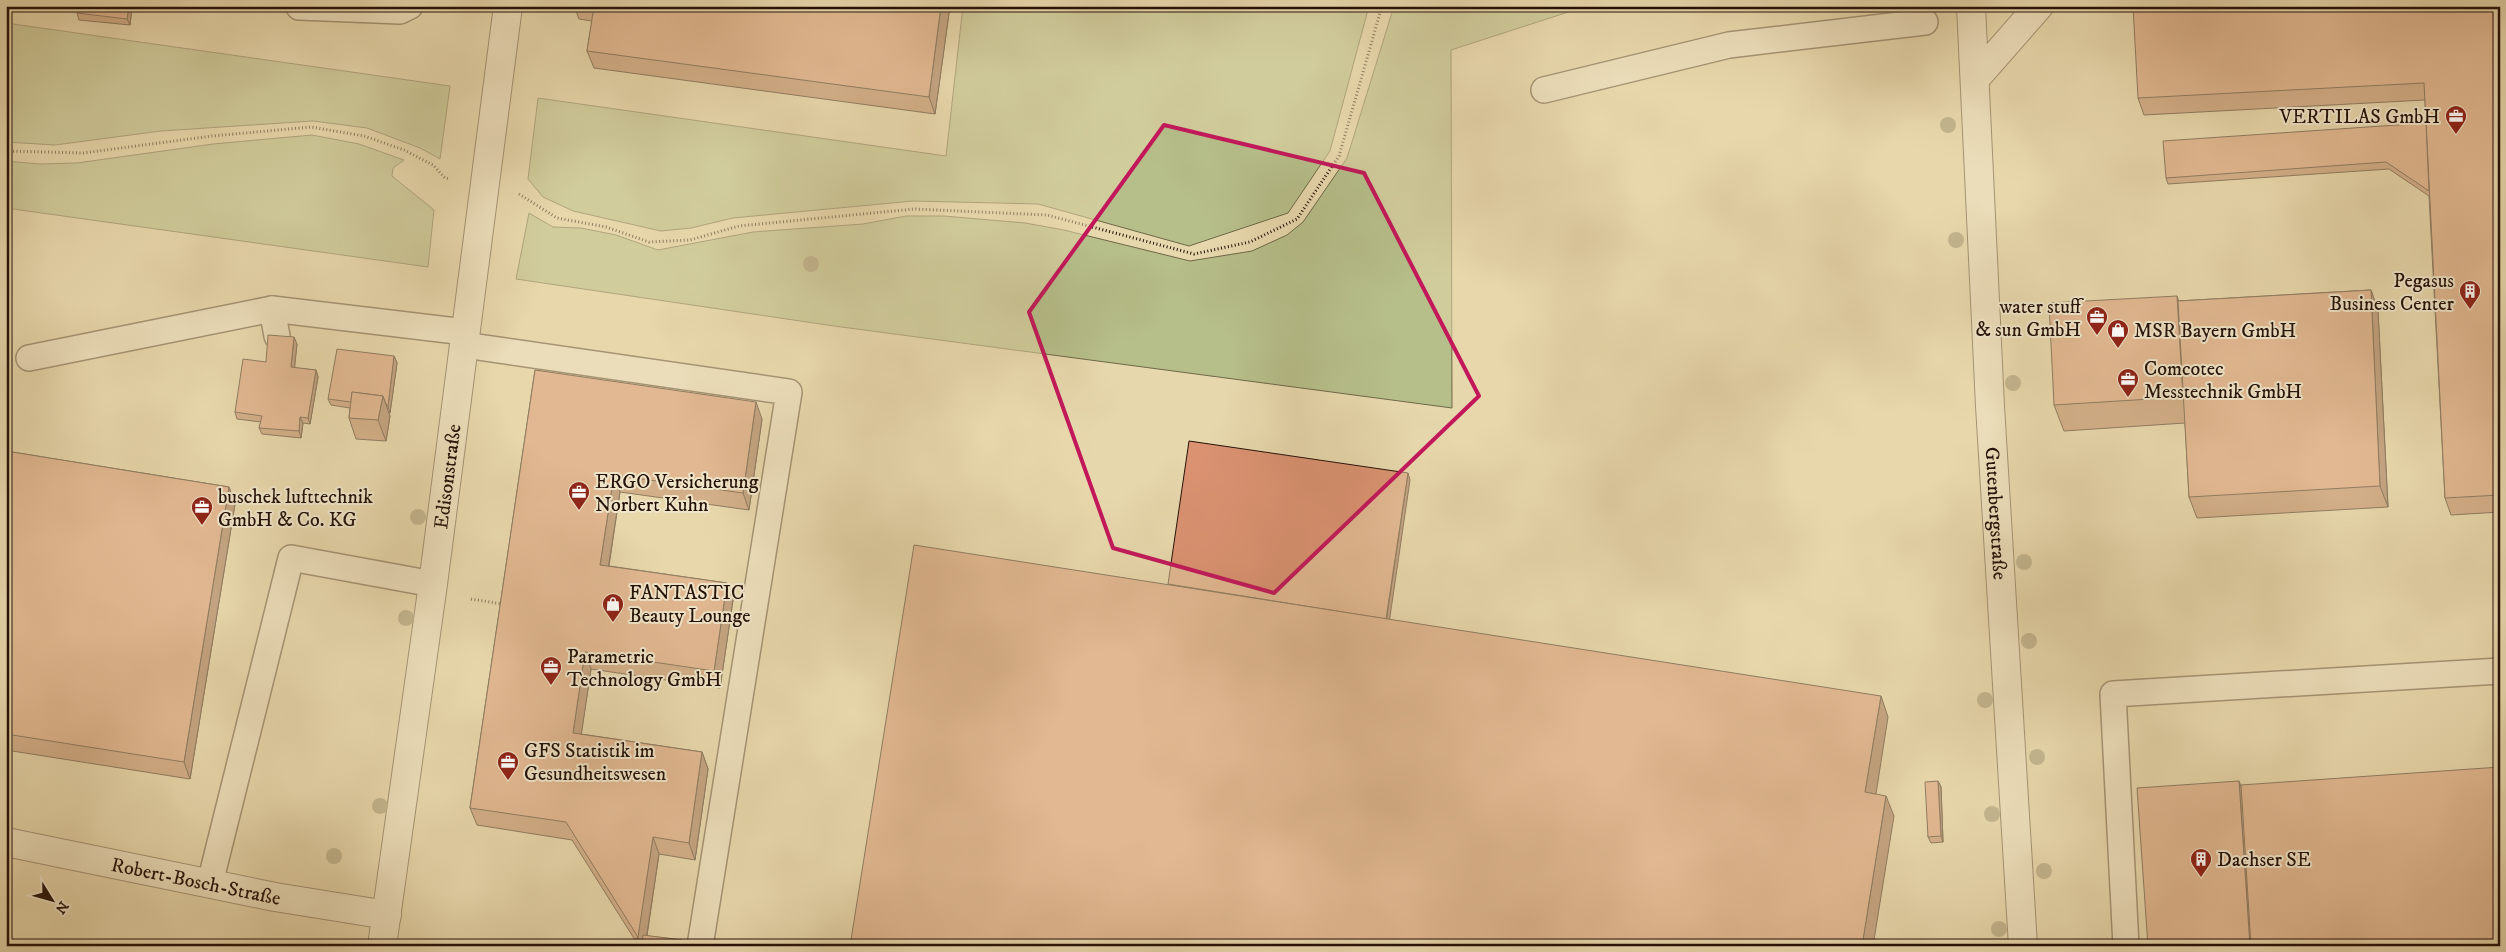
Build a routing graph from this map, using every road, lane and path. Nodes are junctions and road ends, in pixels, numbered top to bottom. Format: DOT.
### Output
graph roads {
  1 [pos="410,6"];
  2 [pos="508,6"];
  3 [pos="1382,6"];
  4 [pos="1971,6"];
  5 [pos="2039,6"];
  6 [pos="299,7"];
  7 [pos="1925,22"];
  8 [pos="1975,79"];
  9 [pos="1544,90"];
  10 [pos="6,151"];
  11 [pos="485,187"];
  12 [pos="272,309"];
  13 [pos="277,336"];
  14 [pos="464,339"];
  15 [pos="29,358"];
  16 [pos="433,584"];
  17 [pos="471,599"];
  18 [pos="509,605"];
  19 [pos="2500,671"];
  20 [pos="6,842"];
  21 [pos="210,883"];
  22 [pos="387,916"];
  23 [pos="382,946"];
  24 [pos="700,946"];
  25 [pos="2023,946"];
  26 [pos="2126,946"];
  1 -- 6 [label="lane"];
  2 -- 11 [label="street, Edisonstraße"];
  3 -- 11 [label="path"];
  4 -- 8 [label="street, Gutenbergstraße"];
  5 -- 8 [label="street"];
  7 -- 9 [label="lane"];
  8 -- 25 [label="street, Gutenbergstraße"];
  10 -- 11 [label="path"];
  11 -- 14 [label="street, Edisonstraße"];
  12 -- 13 [label="lane"];
  12 -- 14 [label="lane"];
  12 -- 15 [label="lane"];
  14 -- 16 [label="street, Edisonstraße"];
  14 -- 24 [label="lane"];
  16 -- 21 [label="lane"];
  16 -- 22 [label="street, Edisonstraße"];
  17 -- 18 [label="path"];
  19 -- 26 [label="lane"];
  20 -- 21 [label="street, Robert-Bosch-Straße"];
  21 -- 22 [label="street, Robert-Bosch-Straße"];
  22 -- 23 [label="street, Edisonstraße"];
}
